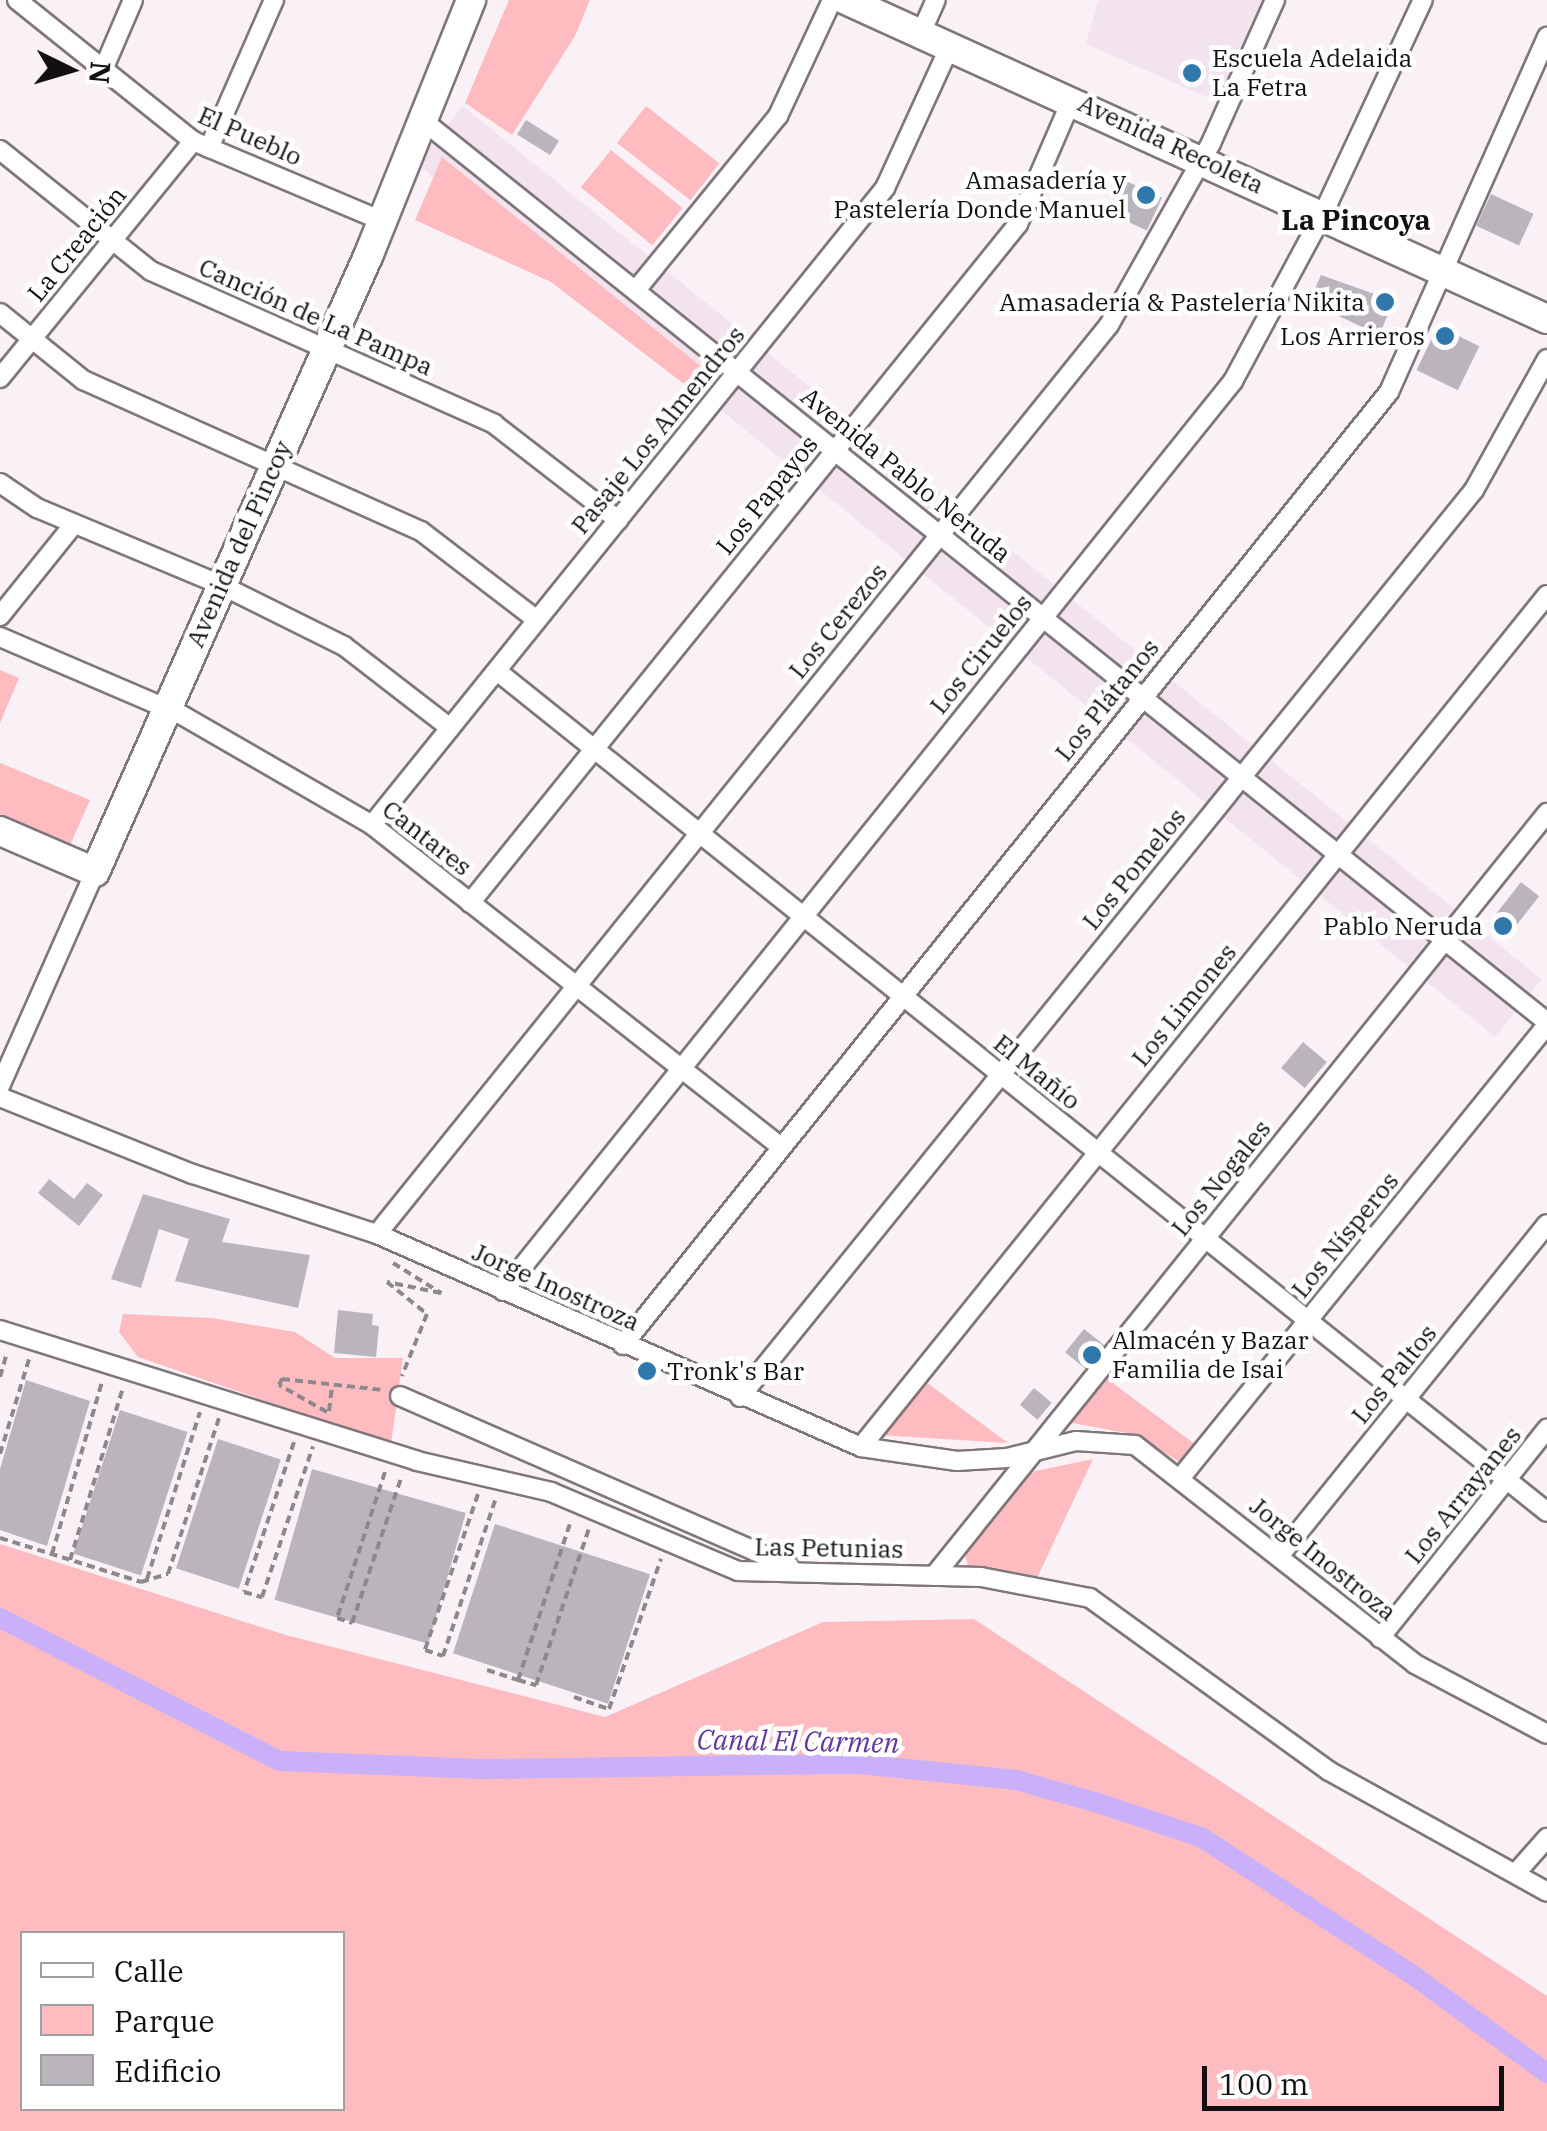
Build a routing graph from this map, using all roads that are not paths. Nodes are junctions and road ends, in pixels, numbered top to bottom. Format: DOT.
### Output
graph roads {
  1 [pos="18,0"];
  2 [pos="133,0"];
  3 [pos="274,0"];
  4 [pos="470,0"];
  5 [pos="832,0"];
  6 [pos="846,0"];
  7 [pos="936,0"];
  8 [pos="1275,0"];
  9 [pos="1423,0"];
  10 [pos="922,33"];
  11 [pos="1547,37"];
  12 [pos="950,46"];
  13 [pos="103,70"];
  14 [pos="1072,99"];
  15 [pos="422,119"];
  16 [pos="201,145"];
  17 [pos="0,150"];
  18 [pos="1201,158"];
  19 [pos="1323,214"];
  20 [pos="382,221"];
  21 [pos="112,241"];
  22 [pos="1443,270"];
  23 [pos="636,290"];
  24 [pos="0,313"];
  25 [pos="1547,319"];
  26 [pos="32,339"];
  27 [pos="326,349"];
  28 [pos="1547,359"];
  29 [pos="738,372"];
  30 [pos="0,378"];
  31 [pos="836,450"];
  32 [pos="274,465"];
  33 [pos="0,483"];
  34 [pos="618,520"];
  35 [pos="74,524"];
  36 [pos="940,534"];
  37 [pos="221,584"];
  38 [pos="1545,602"];
  39 [pos="0,616"];
  40 [pos="1043,617"];
  41 [pos="537,620"];
  42 [pos="0,637"];
  43 [pos="496,670"];
  44 [pos="1142,696"];
  45 [pos="166,708"];
  46 [pos="450,728"];
  47 [pos="594,749"];
  48 [pos="1240,775"];
  49 [pos="1547,813"];
  50 [pos="372,825"];
  51 [pos="0,831"];
  52 [pos="700,833"];
  53 [pos="1338,854"];
  54 [pos="95,872"];
  55 [pos="470,903"];
  56 [pos="803,916"];
  57 [pos="1445,939"];
  58 [pos="576,987"];
  59 [pos="902,996"];
  60 [pos="1547,1023"];
  61 [pos="680,1069"];
  62 [pos="1001,1074"];
  63 [pos="0,1086"];
  64 [pos="0,1096"];
  65 [pos="781,1147"];
  66 [pos="1098,1152"];
  67 [pos="1547,1224"];
  68 [pos="377,1234"];
  69 [pos="1205,1238"];
  70 [pos="503,1291"];
  71 [pos="1308,1320"];
  72 [pos="6,1332"];
  73 [pos="623,1345"];
  74 [pos="400,1396"];
  75 [pos="740,1397"];
  76 [pos="1406,1399"];
  77 [pos="1547,1430"];
  78 [pos="862,1447"];
  79 [pos="1032,1454"];
  80 [pos="1182,1476"];
  81 [pos="1507,1480"];
  82 [pos="1547,1512"];
  83 [pos="1280,1555"];
  84 [pos="795,1568"];
  85 [pos="934,1576"];
  86 [pos="1380,1638"];
  87 [pos="1547,1734"];
  88 [pos="1547,1838"];
  89 [pos="1516,1873"];
  90 [pos="1547,1892"];
  1 -- 13 [label="street, El Pueblo"];
  2 -- 13 [label="street"];
  3 -- 16 [label="street, La Creación"];
  4 -- 15 [label="street, Avenida del Pincoy"];
  5 -- 23 [label="street"];
  6 -- 10 [label="street, Avenida Recoleta"];
  7 -- 10 [label="street"];
  8 -- 18 [label="street, Los Cerezos"];
  9 -- 19 [label="street, Los Ciruelos"];
  10 -- 12 [label="street, Avenida Recoleta"];
  11 -- 22 [label="street, Los Plátanos"];
  12 -- 14 [label="street, Avenida Recoleta"];
  12 -- 29 [label="street, Pasaje Los Almendros"];
  13 -- 16 [label="street, El Pueblo"];
  14 -- 18 [label="street, Avenida Recoleta"];
  14 -- 31 [label="street, Los Papayos"];
  15 -- 20 [label="street, Avenida del Pincoy"];
  15 -- 23 [label="street, Avenida Pablo Neruda"];
  16 -- 20 [label="street, El Pueblo"];
  16 -- 21 [label="street, La Creación"];
  17 -- 21 [label="street, Canción de La Pampa"];
  18 -- 19 [label="street, Avenida Recoleta"];
  18 -- 36 [label="street, Los Cerezos"];
  19 -- 22 [label="street, Avenida Recoleta"];
  19 -- 40 [label="street, Los Ciruelos"];
  20 -- 27 [label="street, Avenida del Pincoy"];
  21 -- 26 [label="street, La Creación"];
  21 -- 27 [label="street, Canción de La Pampa"];
  22 -- 25 [label="street, Avenida Recoleta"];
  22 -- 44 [label="street, Los Plátanos"];
  23 -- 29 [label="street, Avenida Pablo Neruda"];
  24 -- 26 [label="street"];
  26 -- 30 [label="street, La Creación"];
  26 -- 32 [label="street"];
  27 -- 32 [label="street, Avenida del Pincoy"];
  27 -- 34 [label="street, Canción de La Pampa"];
  28 -- 48 [label="street, Los Pomelos"];
  29 -- 31 [label="street, Avenida Pablo Neruda"];
  29 -- 34 [label="street, Pasaje Los Almendros"];
  31 -- 36 [label="street, Avenida Pablo Neruda"];
  31 -- 47 [label="street, Los Papayos"];
  32 -- 37 [label="street, Avenida del Pincoy"];
  32 -- 41 [label="street"];
  33 -- 35 [label="street"];
  34 -- 41 [label="street, Pasaje Los Almendros"];
  35 -- 37 [label="street"];
  35 -- 39 [label="street"];
  36 -- 40 [label="street, Avenida Pablo Neruda"];
  36 -- 52 [label="street, Los Cerezos"];
  37 -- 45 [label="street, Avenida del Pincoy"];
  37 -- 46 [label="street"];
  38 -- 53 [label="street, Los Limones"];
  40 -- 44 [label="street, Avenida Pablo Neruda"];
  40 -- 56 [label="street, Los Ciruelos"];
  41 -- 43 [label="street, Pasaje Los Almendros"];
  42 -- 45 [label="street, Cantares"];
  43 -- 46 [label="street, Pasaje Los Almendros"];
  43 -- 47 [label="street, El Mañío"];
  44 -- 48 [label="street, Avenida Pablo Neruda"];
  44 -- 59 [label="street, Los Plátanos"];
  45 -- 50 [label="street, Cantares"];
  45 -- 54 [label="street, Avenida del Pincoy"];
  46 -- 50 [label="street, Pasaje Los Almendros"];
  47 -- 52 [label="street, El Mañío"];
  47 -- 55 [label="street, Los Papayos"];
  48 -- 53 [label="street, Avenida Pablo Neruda"];
  48 -- 62 [label="street, Los Pomelos"];
  49 -- 57 [label="street, Los Nogales"];
  50 -- 55 [label="street, Cantares"];
  51 -- 54 [label="street"];
  52 -- 56 [label="street, El Mañío"];
  52 -- 58 [label="street, Los Cerezos"];
  53 -- 57 [label="street, Avenida Pablo Neruda"];
  53 -- 66 [label="street, Los Limones"];
  54 -- 63 [label="street, Avenida del Pincoy"];
  55 -- 58 [label="street, Cantares"];
  56 -- 59 [label="street, El Mañío"];
  56 -- 61 [label="street, Los Ciruelos"];
  57 -- 60 [label="street, Avenida Pablo Neruda"];
  57 -- 69 [label="street, Los Nogales"];
  58 -- 61 [label="street, Cantares"];
  58 -- 68 [label="street, Los Cerezos"];
  59 -- 62 [label="street, El Mañío"];
  59 -- 65 [label="street, Los Plátanos"];
  60 -- 71 [label="street, Los Nísperos"];
  61 -- 65 [label="street, Cantares"];
  61 -- 70 [label="street, Los Ciruelos"];
  62 -- 66 [label="street, El Mañío"];
  62 -- 75 [label="street, Los Pomelos"];
  64 -- 68 [label="street, Jorge Inostroza"];
  65 -- 73 [label="street, Los Plátanos"];
  66 -- 69 [label="street, El Mañío"];
  66 -- 78 [label="street, Los Limones"];
  67 -- 76 [label="street, Los Paltos"];
  68 -- 70 [label="street, Jorge Inostroza"];
  69 -- 71 [label="street, El Mañío"];
  69 -- 79 [label="street, Los Nogales"];
  70 -- 73 [label="street, Jorge Inostroza"];
  71 -- 76 [label="street, El Mañío"];
  71 -- 80 [label="street, Los Nísperos"];
  72 -- 84 [label="street, Las Petunias"];
  73 -- 75 [label="street, Jorge Inostroza"];
  74 -- 84 [label="street"];
  75 -- 78 [label="street, Jorge Inostroza"];
  76 -- 81 [label="street, El Mañío"];
  76 -- 83 [label="street, Los Paltos"];
  77 -- 81 [label="street, Los Arrayanes"];
  78 -- 79 [label="street, Jorge Inostroza"];
  79 -- 80 [label="street, Jorge Inostroza"];
  79 -- 85 [label="street, Los Nogales"];
  80 -- 83 [label="street, Jorge Inostroza"];
  81 -- 82 [label="street, El Mañío"];
  81 -- 86 [label="street, Los Arrayanes"];
  83 -- 86 [label="street, Jorge Inostroza"];
  84 -- 85 [label="street, Las Petunias"];
  85 -- 89 [label="street, Las Petunias"];
  86 -- 87 [label="street, Jorge Inostroza"];
  88 -- 89 [label="street"];
  89 -- 90 [label="street, Las Petunias"];
}
